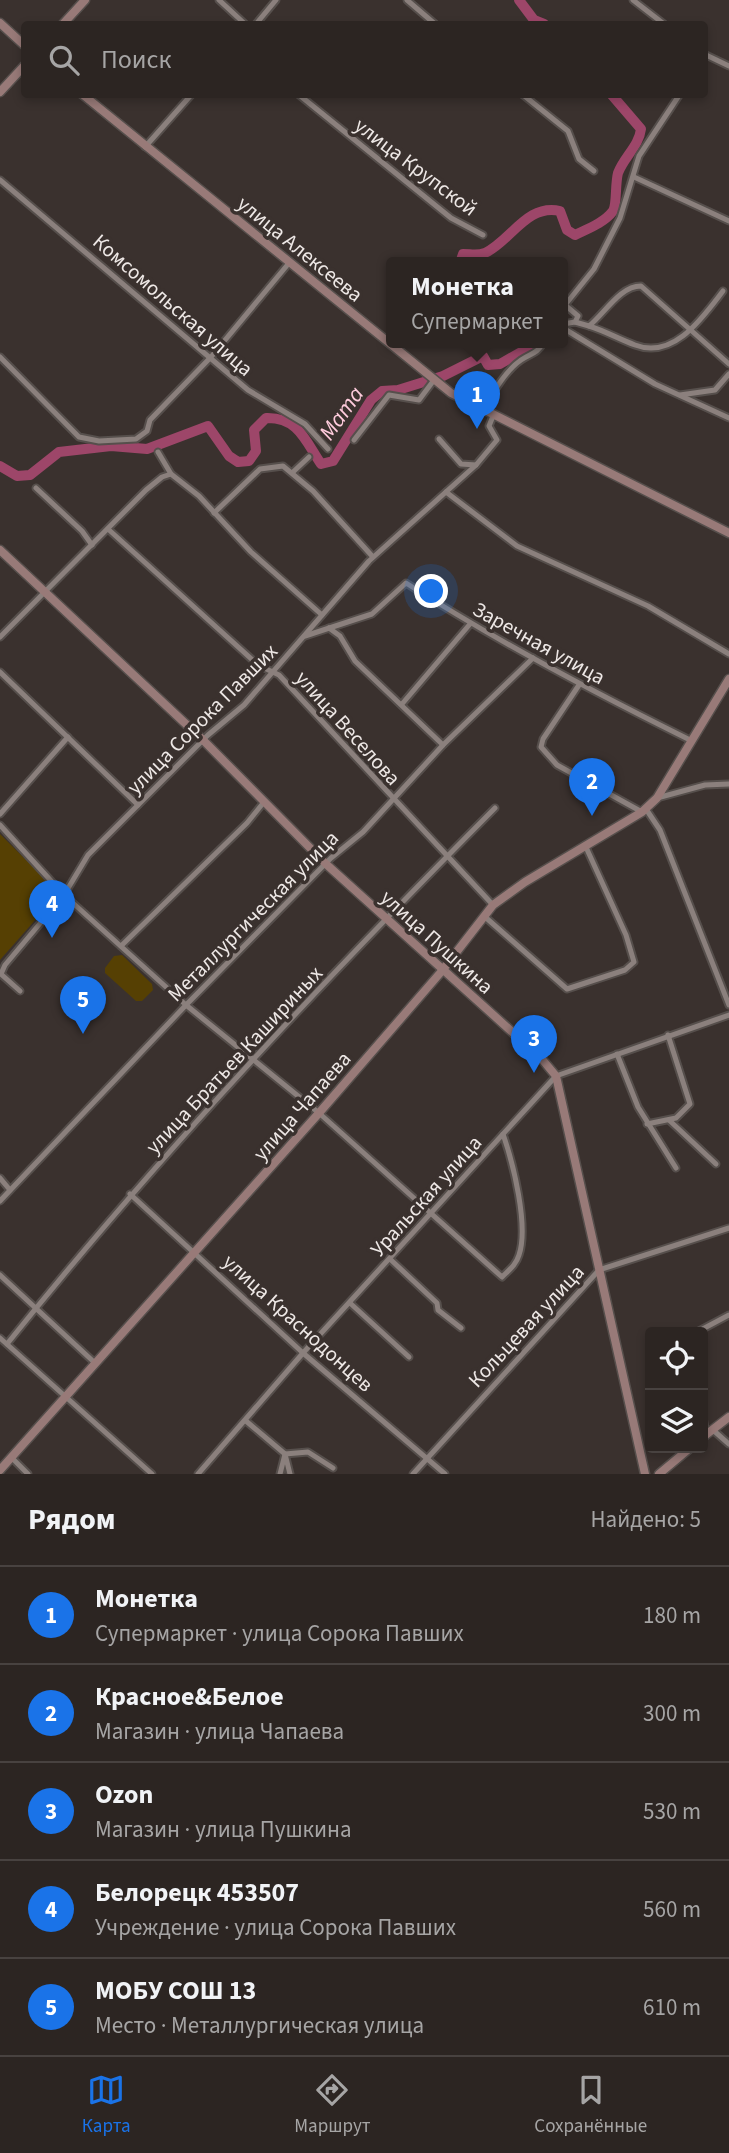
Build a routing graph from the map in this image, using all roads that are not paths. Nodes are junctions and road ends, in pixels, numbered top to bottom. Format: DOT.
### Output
graph roads {
  1 [pos="85,0"];
  2 [pos="219,0"];
  3 [pos="276,0"];
  4 [pos="407,0"];
  5 [pos="633,0"];
  6 [pos="66,21"];
  7 [pos="242,21"];
  8 [pos="258,21"];
  9 [pos="432,21"];
  10 [pos="660,21"];
  11 [pos="0,23"];
  12 [pos="21,42"];
  13 [pos="708,56"];
  14 [pos="729,66"];
  15 [pos="21,69"];
  16 [pos="0,92"];
  17 [pos="87,98"];
  18 [pos="188,98"];
  19 [pos="303,98"];
  20 [pos="527,98"];
  21 [pos="677,98"];
  22 [pos="145,147"];
  23 [pos="594,171"];
  24 [pos="634,177"];
  25 [pos="0,180"];
  26 [pos="729,221"];
  27 [pos="483,235"];
  28 [pos="289,263"];
  29 [pos="723,291"];
  30 [pos="568,299"];
  31 [pos="568,309"];
  32 [pos="575,322"];
  33 [pos="568,324"];
  34 [pos="589,326"];
  35 [pos="568,329"];
  36 [pos="691,329"];
  37 [pos="386,342"];
  38 [pos="394,348"];
  39 [pos="541,348"];
  40 [pos="0,357"];
  41 [pos="211,357"];
  42 [pos="729,364"];
  43 [pos="729,374"];
  44 [pos="436,382"];
  45 [pos="680,395"];
  46 [pos="483,410"];
  47 [pos="493,416"];
  48 [pos="729,418"];
  49 [pos="439,439"];
  50 [pos="354,440"];
  51 [pos="328,449"];
  52 [pos="158,452"];
  53 [pos="309,457"];
  54 [pos="476,466"];
  55 [pos="293,472"];
  56 [pos="171,474"];
  57 [pos="36,488"];
  58 [pos="446,492"];
  59 [pos="214,513"];
  60 [pos="108,529"];
  61 [pos="729,533"];
  62 [pos="92,545"];
  63 [pos="0,550"];
  64 [pos="373,557"];
  65 [pos="44,593"];
  66 [pos="322,615"];
  67 [pos="470,624"];
  68 [pos="328,627"];
  69 [pos="0,637"];
  70 [pos="303,637"];
  71 [pos="729,654"];
  72 [pos="533,658"];
  73 [pos="0,673"];
  74 [pos="271,674"];
  75 [pos="729,679"];
  76 [pos="579,685"];
  77 [pos="402,704"];
  78 [pos="68,737"];
  79 [pos="203,740"];
  80 [pos="690,740"];
  81 [pos="443,744"];
  82 [pos="727,785"];
  83 [pos="729,793"];
  84 [pos="657,798"];
  85 [pos="391,799"];
  86 [pos="264,802"];
  87 [pos="138,805"];
  88 [pos="495,808"];
  89 [pos="644,810"];
  90 [pos="0,814"];
  91 [pos="0,825"];
  92 [pos="585,845"];
  93 [pos="446,857"];
  94 [pos="326,864"];
  95 [pos="64,895"];
  96 [pos="493,905"];
  97 [pos="484,916"];
  98 [pos="386,920"];
  99 [pos="121,946"];
  100 [pos="441,972"];
  101 [pos="20,991"];
  102 [pos="186,1005"];
  103 [pos="729,1005"];
  104 [pos="729,1015"];
  105 [pos="668,1035"];
  106 [pos="617,1054"];
  107 [pos="254,1060"];
  108 [pos="556,1076"];
  109 [pos="319,1113"];
  110 [pos="669,1120"];
  111 [pos="648,1124"];
  112 [pos="503,1135"];
  113 [pos="716,1164"];
  114 [pos="676,1168"];
  115 [pos="0,1178"];
  116 [pos="10,1190"];
  117 [pos="130,1194"];
  118 [pos="0,1201"];
  119 [pos="432,1211"];
  120 [pos="729,1228"];
  121 [pos="196,1251"];
  122 [pos="390,1259"];
  123 [pos="599,1270"];
  124 [pos="0,1275"];
  125 [pos="350,1303"];
  126 [pos="36,1307"];
  127 [pos="729,1315"];
  128 [pos="706,1327"];
  129 [pos="461,1328"];
  130 [pos="0,1338"];
  131 [pos="7,1343"];
  132 [pos="303,1353"];
  133 [pos="410,1357"];
  134 [pos="95,1363"];
  135 [pos="65,1397"];
  136 [pos="729,1417"];
  137 [pos="246,1421"];
  138 [pos="708,1433"];
  139 [pos="708,1434"];
  140 [pos="729,1444"];
  141 [pos="684,1453"];
  142 [pos="285,1454"];
  143 [pos="11,1457"];
  144 [pos="426,1458"];
  145 [pos="333,1468"];
  146 [pos="0,1470"];
  147 [pos="29,1474"];
  148 [pos="152,1474"];
  149 [pos="198,1474"];
  150 [pos="280,1474"];
  151 [pos="290,1474"];
  152 [pos="413,1474"];
  153 [pos="445,1474"];
  154 [pos="645,1474"];
  155 [pos="659,1474"];
  1 -- 6 [label="street"];
  2 -- 7 [label="street"];
  3 -- 8 [label="street"];
  4 -- 9 [label="street"];
  5 -- 10 [label="street"];
  11 -- 12 [label="street"];
  13 -- 14 [label="street"];
  15 -- 16 [label="street"];
  17 -- 22 [label="street, улица Алексеева"];
  18 -- 22 [label="street"];
  19 -- 27 [label="street, улица Крупской"];
  20 -- 23 [label="street"];
  21 -- 24 [label="street"];
  22 -- 28 [label="street, улица Алексеева"];
  24 -- 26 [label="street"];
  24 -- 30 [label="street"];
  25 -- 41 [label="street, Комсомольская улица"];
  28 -- 37 [label="street, улица Алексеева"];
  28 -- 41 [label="street"];
  29 -- 36 [label="street"];
  31 -- 32 [label="street"];
  32 -- 33 [label="street"];
  32 -- 34 [label="street"];
  34 -- 36 [label="street"];
  34 -- 36 [label="street"];
  35 -- 45 [label="street"];
  36 -- 42 [label="street"];
  38 -- 44 [label="street, улица Алексеева"];
  39 -- 46 [label="street"];
  40 -- 41 [label="street"];
  41 -- 51 [label="street, Комсомольская улица"];
  43 -- 45 [label="street"];
  44 -- 46 [label="street, улица Алексеева"];
  44 -- 50 [label="street"];
  45 -- 48 [label="street"];
  46 -- 47 [label="street, улица Алексеева"];
  47 -- 54 [label="street, улица Сорока Павших"];
  47 -- 61 [label="street, улица Алексеева"];
  49 -- 54 [label="street"];
  52 -- 56 [label="street"];
  53 -- 55 [label="street"];
  54 -- 58 [label="street, улица Сорока Павших"];
  55 -- 59 [label="street"];
  55 -- 64 [label="street"];
  56 -- 59 [label="street"];
  56 -- 60 [label="street"];
  57 -- 62 [label="street"];
  58 -- 64 [label="street, улица Сорока Павших"];
  58 -- 71 [label="street"];
  59 -- 66 [label="street"];
  60 -- 62 [label="street"];
  60 -- 74 [label="street, улица Веселова"];
  62 -- 65 [label="street"];
  63 -- 65 [label="street, улица Пушкина"];
  64 -- 66 [label="street, улица Сорока Павших"];
  65 -- 69 [label="street"];
  65 -- 79 [label="street, улица Пушкина"];
  66 -- 70 [label="street, улица Сорока Павших"];
  67 -- 68 [label="street, Заречная улица"];
  67 -- 72 [label="street, Заречная улица"];
  67 -- 77 [label="street"];
  68 -- 70 [label="street, Заречная улица"];
  68 -- 77 [label="street"];
  70 -- 74 [label="street, улица Сорока Павших"];
  72 -- 76 [label="street, Заречная улица"];
  72 -- 81 [label="street, Металлургическая улица"];
  73 -- 78 [label="street"];
  74 -- 79 [label="street, улица Сорока Павших"];
  74 -- 85 [label="street, улица Веселова"];
  75 -- 80 [label="street, улица Чапаева"];
  76 -- 80 [label="street, Заречная улица"];
  76 -- 89 [label="street"];
  77 -- 81 [label="street"];
  78 -- 87 [label="street"];
  78 -- 90 [label="street"];
  79 -- 86 [label="street, улица Пушкина"];
  79 -- 87 [label="street, улица Сорока Павших"];
  80 -- 84 [label="street, улица Чапаева"];
  81 -- 85 [label="street, Металлургическая улица"];
  82 -- 83 [label="street, улица Чапаева"];
  82 -- 84 [label="street, улица Чапаева"];
  84 -- 89 [label="street, улица Чапаева"];
  85 -- 93 [label="street, улица Веселова"];
  85 -- 94 [label="street, Металлургическая улица"];
  86 -- 94 [label="street, улица Пушкина"];
  86 -- 99 [label="street"];
  87 -- 95 [label="street, улица Сорока Павших"];
  88 -- 93 [label="street, улица Братьев Кашириных"];
  89 -- 92 [label="street, улица Чапаева"];
  89 -- 103 [label="street"];
  91 -- 95 [label="street"];
  92 -- 96 [label="street, улица Чапаева"];
  92 -- 97 [label="street"];
  93 -- 96 [label="street, улица Веселова"];
  93 -- 98 [label="street, улица Братьев Кашириных"];
  94 -- 98 [label="street, улица Пушкина"];
  94 -- 102 [label="street, Металлургическая улица"];
  95 -- 99 [label="street"];
  95 -- 101 [label="street, улица Сорока Павших"];
  96 -- 97 [label="street, улица Чапаева"];
  97 -- 100 [label="street, улица Чапаева"];
  98 -- 100 [label="street, улица Пушкина"];
  98 -- 107 [label="street, улица Братьев Кашириных"];
  99 -- 102 [label="street"];
  100 -- 108 [label="street, улица Пушкина"];
  100 -- 109 [label="street, улица Чапаева"];
  102 -- 107 [label="street"];
  102 -- 116 [label="street, Металлургическая улица"];
  104 -- 105 [label="street, Уральская улица"];
  105 -- 106 [label="street, Уральская улица"];
  105 -- 110 [label="street"];
  106 -- 108 [label="street, Уральская улица"];
  106 -- 111 [label="street"];
  107 -- 109 [label="street"];
  107 -- 117 [label="street, улица Братьев Кашириных"];
  108 -- 112 [label="street, Уральская улица"];
  108 -- 123 [label="street"];
  109 -- 119 [label="street"];
  109 -- 121 [label="street, улица Чапаева"];
  110 -- 111 [label="street"];
  110 -- 113 [label="street"];
  111 -- 114 [label="street"];
  112 -- 119 [label="street, Уральская улица"];
  112 -- 119 [label="street"];
  115 -- 116 [label="street"];
  116 -- 118 [label="street, Металлургическая улица"];
  117 -- 121 [label="street, улица Краснодонцев"];
  117 -- 126 [label="street, улица Братьев Кашириных"];
  119 -- 122 [label="street, Уральская улица"];
  120 -- 123 [label="street, Кольцевая улица"];
  121 -- 132 [label="street, улица Краснодонцев"];
  121 -- 134 [label="street, улица Чапаева"];
  122 -- 125 [label="street, Уральская улица"];
  122 -- 129 [label="street"];
  123 -- 144 [label="street, Кольцевая улица"];
  123 -- 154 [label="street"];
  124 -- 126 [label="street"];
  125 -- 132 [label="street, Уральская улица"];
  125 -- 133 [label="street"];
  126 -- 131 [label="street, улица Братьев Кашириных"];
  126 -- 134 [label="street"];
  127 -- 128 [label="street"];
  130 -- 131 [label="street"];
  131 -- 135 [label="street"];
  132 -- 137 [label="street, Уральская улица"];
  132 -- 144 [label="street, улица Краснодонцев"];
  134 -- 135 [label="street, улица Чапаева"];
  135 -- 143 [label="street, улица Чапаева"];
  135 -- 148 [label="street"];
  136 -- 138 [label="street"];
  137 -- 142 [label="street"];
  137 -- 149 [label="street, Уральская улица"];
  139 -- 140 [label="street"];
  141 -- 155 [label="street"];
  142 -- 145 [label="street"];
  142 -- 150 [label="street"];
  142 -- 151 [label="street"];
  143 -- 146 [label="street, улица Чапаева"];
  143 -- 147 [label="street"];
  144 -- 152 [label="street, Кольцевая улица"];
  144 -- 153 [label="street, улица Краснодонцев"];
}
